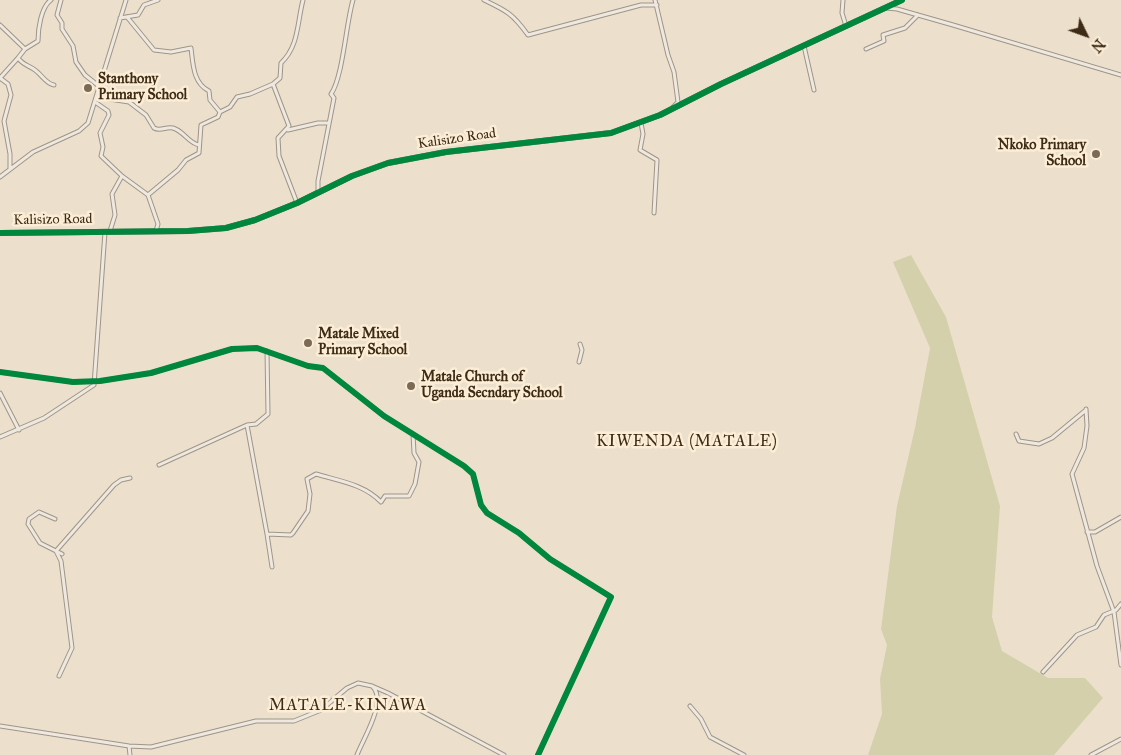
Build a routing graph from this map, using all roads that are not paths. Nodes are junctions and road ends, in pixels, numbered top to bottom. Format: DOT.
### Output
graph roads {
  1 [pos="50,0"];
  2 [pos="61,0"];
  3 [pos="126,0"];
  4 [pos="158,0"];
  5 [pos="303,0"];
  6 [pos="352,0"];
  7 [pos="484,0"];
  8 [pos="655,0"];
  9 [pos="843,0"];
  10 [pos="902,0"];
  11 [pos="894,4"];
  12 [pos="657,5"];
  13 [pos="885,8"];
  14 [pos="897,9"];
  15 [pos="918,15"];
  16 [pos="127,17"];
  17 [pos="120,18"];
  18 [pos="0,25"];
  19 [pos="846,26"];
  20 [pos="804,46"];
  21 [pos="25,49"];
  22 [pos="866,49"];
  23 [pos="18,58"];
  24 [pos="1121,75"];
  25 [pos="0,78"];
  26 [pos="273,84"];
  27 [pos="54,85"];
  28 [pos="100,87"];
  29 [pos="814,90"];
  30 [pos="96,97"];
  31 [pos="95,102"];
  32 [pos="671,110"];
  33 [pos="220,112"];
  34 [pos="329,123"];
  35 [pos="642,123"];
  36 [pos="288,130"];
  37 [pos="199,145"];
  38 [pos="10,168"];
  39 [pos="122,176"];
  40 [pos="0,177"];
  41 [pos="318,192"];
  42 [pos="148,195"];
  43 [pos="297,203"];
  44 [pos="654,213"];
  45 [pos="107,231"];
  46 [pos="156,231"];
  47 [pos="0,233"];
  48 [pos="580,344"];
  49 [pos="267,351"];
  50 [pos="579,362"];
  51 [pos="0,372"];
  52 [pos="94,381"];
  53 [pos="0,393"];
  54 [pos="247,426"];
  55 [pos="19,430"];
  56 [pos="414,434"];
  57 [pos="1016,434"];
  58 [pos="0,438"];
  59 [pos="159,465"];
  60 [pos="130,478"];
  61 [pos="1121,517"];
  62 [pos="55,519"];
  63 [pos="1087,532"];
  64 [pos="267,534"];
  65 [pos="56,552"];
  66 [pos="62,554"];
  67 [pos="272,567"];
  68 [pos="1121,604"];
  69 [pos="1113,609"];
  70 [pos="1121,665"];
  71 [pos="1042,672"];
  72 [pos="59,676"];
  73 [pos="372,686"];
  74 [pos="690,706"];
  75 [pos="0,726"];
  76 [pos="1121,739"];
  77 [pos="129,746"];
  78 [pos="130,755"];
  79 [pos="357,755"];
  80 [pos="504,755"];
  81 [pos="538,755"];
  82 [pos="744,755"];
  83 [pos="1092,755"];
  1 -- 21 [label="street"];
  2 -- 28 [label="street"];
  3 -- 17 [label="street"];
  4 -- 16 [label="street"];
  5 -- 26 [label="street"];
  6 -- 34 [label="street"];
  7 -- 12 [label="street"];
  8 -- 12 [label="street"];
  9 -- 19 [label="street"];
  10 -- 11 [label="street, Kalisizo Road"];
  11 -- 13 [label="street, Kalisizo Road"];
  11 -- 14 [label="street"];
  12 -- 32 [label="street"];
  13 -- 14 [label="street"];
  13 -- 19 [label="street, Kalisizo Road"];
  14 -- 15 [label="street"];
  15 -- 22 [label="street"];
  15 -- 24 [label="street"];
  16 -- 17 [label="street"];
  16 -- 33 [label="street"];
  17 -- 28 [label="street"];
  18 -- 21 [label="street"];
  19 -- 20 [label="street, Kalisizo Road"];
  20 -- 29 [label="street"];
  20 -- 32 [label="street, Kalisizo Road"];
  21 -- 23 [label="street"];
  23 -- 25 [label="street"];
  23 -- 27 [label="street"];
  25 -- 38 [label="street"];
  26 -- 33 [label="street"];
  26 -- 36 [label="street"];
  28 -- 30 [label="street"];
  30 -- 31 [label="street"];
  30 -- 37 [label="street"];
  31 -- 38 [label="street"];
  31 -- 39 [label="street"];
  32 -- 35 [label="street, Kalisizo Road"];
  33 -- 37 [label="street"];
  34 -- 36 [label="street"];
  34 -- 41 [label="street"];
  35 -- 41 [label="street, Kalisizo Road"];
  35 -- 44 [label="street"];
  36 -- 43 [label="street"];
  37 -- 42 [label="street"];
  38 -- 40 [label="street"];
  39 -- 42 [label="street"];
  39 -- 45 [label="street"];
  41 -- 43 [label="street, Kalisizo Road"];
  42 -- 46 [label="street"];
  43 -- 46 [label="street, Kalisizo Road"];
  45 -- 46 [label="street, Kalisizo Road"];
  45 -- 47 [label="street, Kalisizo Road"];
  45 -- 52 [label="street"];
  48 -- 50 [label="street"];
  49 -- 52 [label="street"];
  49 -- 54 [label="street"];
  49 -- 56 [label="street"];
  51 -- 52 [label="street"];
  52 -- 55 [label="street"];
  53 -- 55 [label="street"];
  54 -- 59 [label="street"];
  54 -- 64 [label="street"];
  55 -- 58 [label="street"];
  56 -- 64 [label="street"];
  56 -- 81 [label="street"];
  57 -- 63 [label="street"];
  60 -- 65 [label="street"];
  61 -- 63 [label="street"];
  62 -- 65 [label="street"];
  63 -- 69 [label="street"];
  64 -- 67 [label="street"];
  65 -- 66 [label="street"];
  65 -- 72 [label="street"];
  68 -- 69 [label="street"];
  69 -- 70 [label="street"];
  69 -- 71 [label="street"];
  73 -- 77 [label="street"];
  73 -- 79 [label="street"];
  73 -- 80 [label="street"];
  74 -- 82 [label="street"];
  75 -- 77 [label="street"];
  76 -- 83 [label="street"];
  77 -- 78 [label="street"];
}
